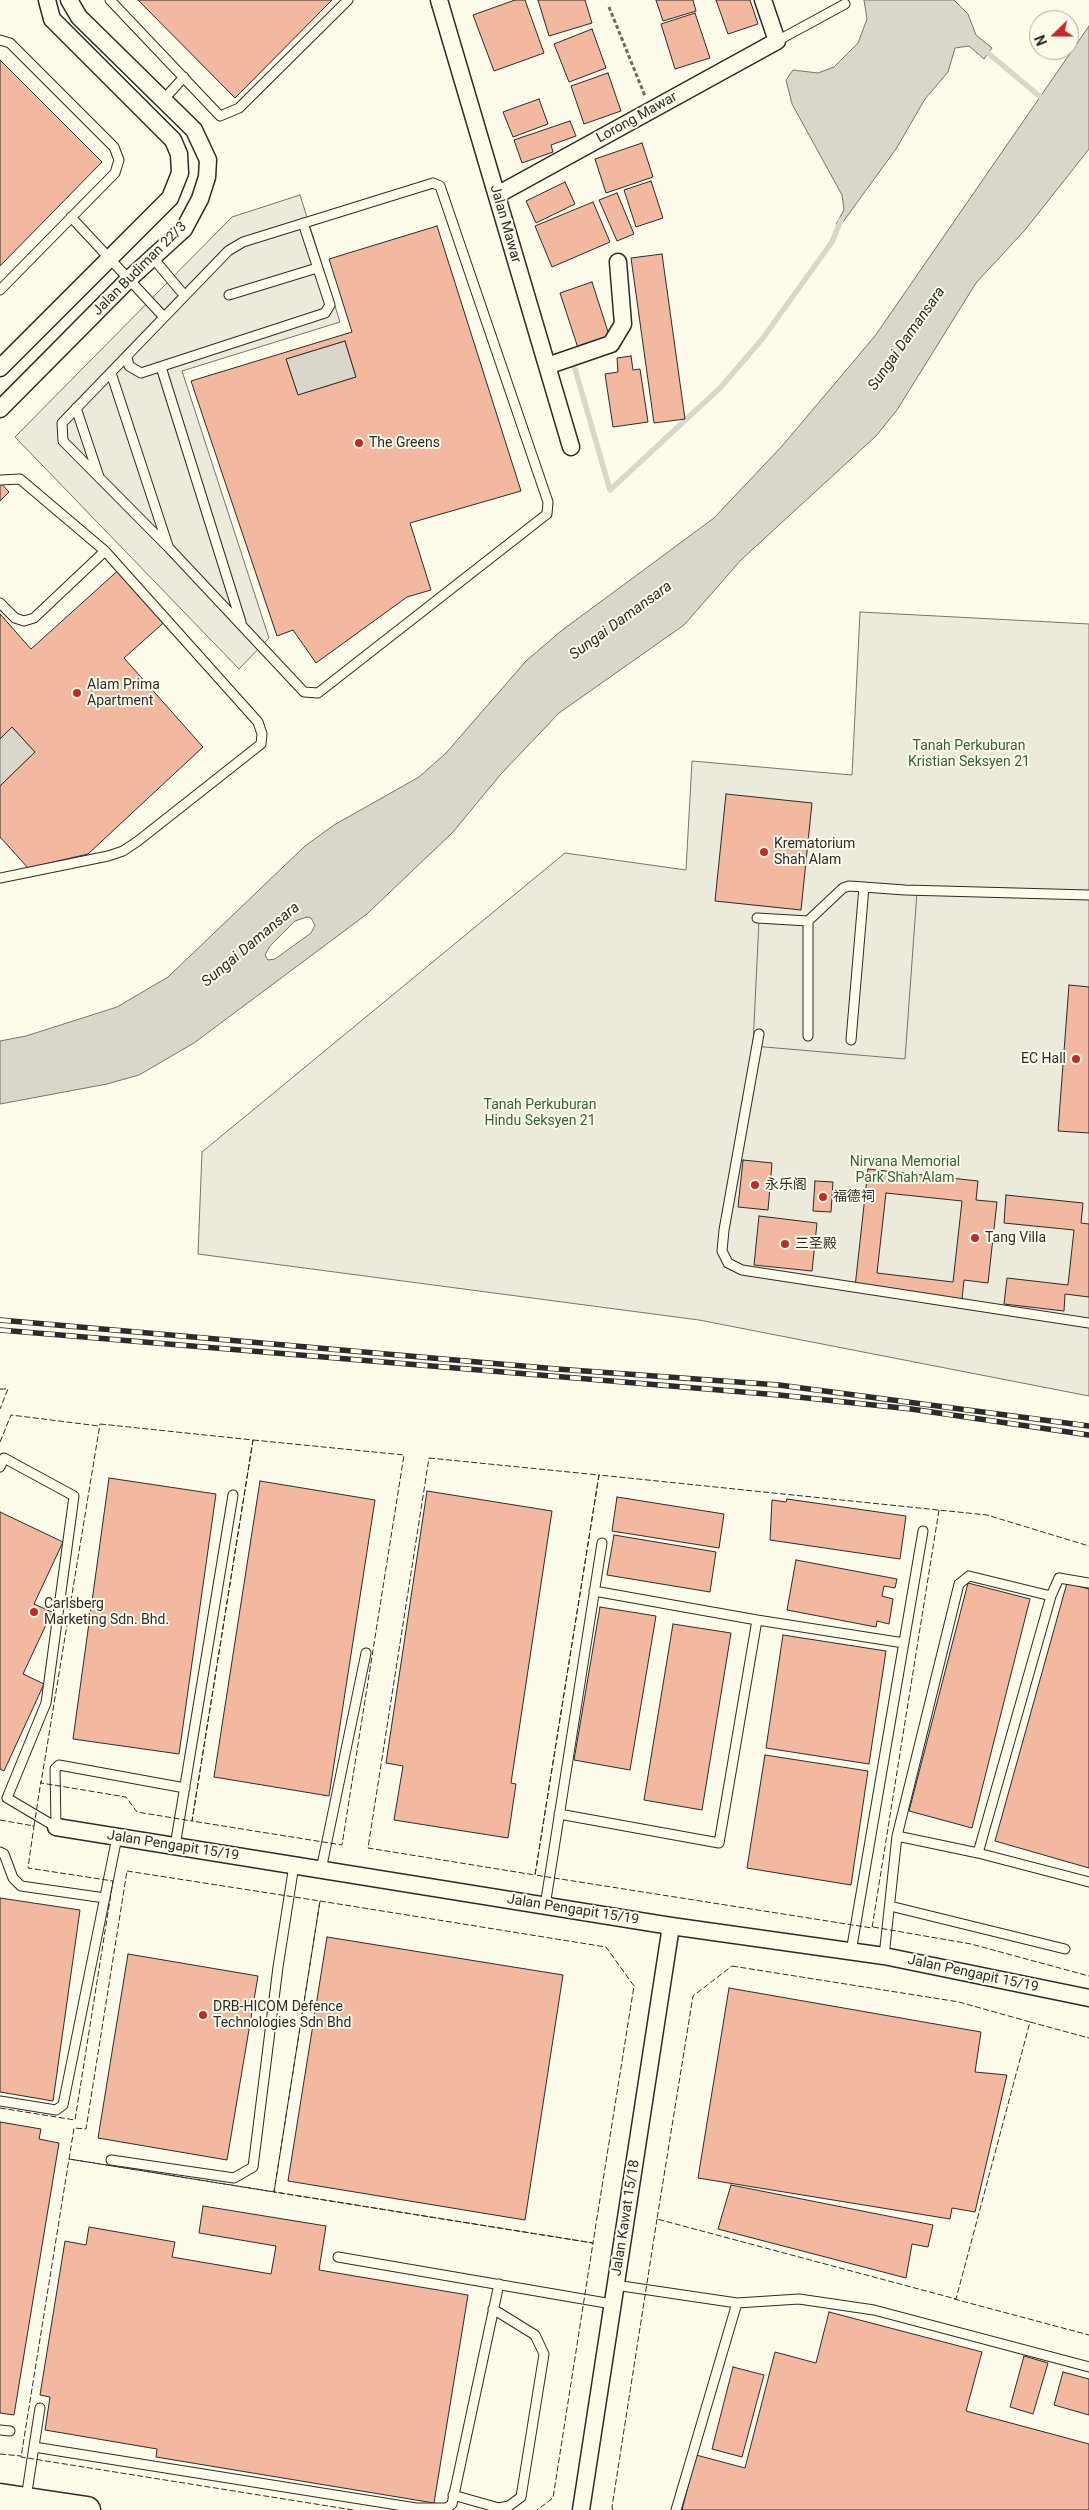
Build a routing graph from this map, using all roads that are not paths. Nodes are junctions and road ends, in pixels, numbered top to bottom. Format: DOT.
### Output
graph roads {
  1 [pos="46,0"];
  2 [pos="69,0"];
  3 [pos="110,0"];
  4 [pos="348,0"];
  5 [pos="439,0"];
  6 [pos="762,0"];
  7 [pos="844,4"];
  8 [pos="0,40"];
  9 [pos="777,41"];
  10 [pos="184,78"];
  11 [pos="164,99"];
  12 [pos="496,195"];
  13 [pos="71,216"];
  14 [pos="303,223"];
  15 [pos="110,258"];
  16 [pos="153,258"];
  17 [pos="618,262"];
  18 [pos="317,268"];
  19 [pos="129,279"];
  20 [pos="0,290"];
  21 [pos="184,295"];
  22 [pos="229,295"];
  23 [pos="163,316"];
  24 [pos="127,357"];
  25 [pos="547,366"];
  26 [pos="161,367"];
  27 [pos="0,368"];
  28 [pos="111,373"];
  29 [pos="76,408"];
  30 [pos="0,409"];
  31 [pos="571,447"];
  32 [pos="0,480"];
  33 [pos="100,480"];
  34 [pos="169,548"];
  35 [pos="105,550"];
  36 [pos="0,603"];
  37 [pos="242,625"];
  38 [pos="0,878"];
  39 [pos="864,887"];
  40 [pos="1089,895"];
  41 [pos="757,918"];
  42 [pos="808,921"];
  43 [pos="760,1034"];
  44 [pos="808,1036"];
  45 [pos="851,1040"];
  46 [pos="1089,1323"];
  47 [pos="0,1467"];
  48 [pos="233,1495"];
  49 [pos="923,1531"];
  50 [pos="602,1543"];
  51 [pos="1089,1583"];
  52 [pos="594,1591"];
  53 [pos="1051,1596"];
  54 [pos="757,1620"];
  55 [pos="904,1643"];
  56 [pos="366,1653"];
  57 [pos="185,1788"];
  58 [pos="559,1814"];
  59 [pos="56,1827"];
  60 [pos="897,1836"];
  61 [pos="117,1837"];
  62 [pos="175,1846"];
  63 [pos="0,1852"];
  64 [pos="978,1853"];
  65 [pos="294,1866"];
  66 [pos="321,1870"];
  67 [pos="1089,1882"];
  68 [pos="104,1898"];
  69 [pos="545,1906"];
  70 [pos="890,1906"];
  71 [pos="671,1926"];
  72 [pos="1065,1949"];
  73 [pos="851,1952"];
  74 [pos="884,1956"];
  75 [pos="1089,1998"];
  76 [pos="0,2101"];
  77 [pos="110,2160"];
  78 [pos="338,2257"];
  79 [pos="499,2284"];
  80 [pos="615,2285"];
  81 [pos="737,2303"];
  82 [pos="612,2304"];
  83 [pos="493,2309"];
  84 [pos="1089,2367"];
  85 [pos="40,2408"];
  86 [pos="0,2430"];
  87 [pos="10,2432"];
  88 [pos="34,2447"];
  89 [pos="453,2495"];
  90 [pos="0,2497"];
  91 [pos="26,2501"];
  92 [pos="87,2510"];
  93 [pos="581,2510"];
  94 [pos="676,2510"];
  1 -- 15 [label="street, Jalan Budiman 22/3"];
  2 -- 11 [label="street, Jalan Budiman 22/3"];
  3 -- 10 [label="lane"];
  4 -- 10 [label="lane"];
  5 -- 12 [label="street, Jalan Mawar"];
  6 -- 9 [label="street"];
  7 -- 9 [label="lane"];
  8 -- 13 [label="lane"];
  9 -- 12 [label="street, Lorong Mawar"];
  10 -- 11 [label="lane"];
  11 -- 16 [label="street, Jalan Budiman 22/3"];
  12 -- 25 [label="street, Jalan Mawar"];
  13 -- 15 [label="lane"];
  13 -- 20 [label="lane"];
  14 -- 18 [label="lane"];
  14 -- 21 [label="lane"];
  14 -- 37 [label="lane"];
  15 -- 19 [label="lane"];
  15 -- 27 [label="street, Jalan Budiman 22/3"];
  16 -- 19 [label="street, Jalan Budiman 22/3"];
  16 -- 21 [label="lane"];
  17 -- 25 [label="street"];
  18 -- 22 [label="lane"];
  18 -- 26 [label="lane"];
  19 -- 23 [label="lane"];
  19 -- 30 [label="street, Jalan Budiman 22/3"];
  21 -- 23 [label="lane"];
  23 -- 24 [label="lane"];
  24 -- 26 [label="lane"];
  24 -- 28 [label="lane"];
  25 -- 31 [label="street, Jalan Mawar"];
  26 -- 37 [label="lane"];
  28 -- 29 [label="lane"];
  28 -- 34 [label="lane"];
  29 -- 33 [label="lane"];
  29 -- 33 [label="lane"];
  32 -- 35 [label="lane"];
  33 -- 34 [label="lane"];
  34 -- 37 [label="lane"];
  35 -- 36 [label="lane"];
  35 -- 38 [label="lane"];
  39 -- 40 [label="lane"];
  39 -- 42 [label="lane"];
  39 -- 45 [label="lane"];
  41 -- 42 [label="lane"];
  42 -- 44 [label="lane"];
  43 -- 46 [label="lane"];
  47 -- 59 [label="lane"];
  48 -- 57 [label="lane"];
  49 -- 55 [label="lane"];
  50 -- 52 [label="lane"];
  51 -- 53 [label="lane"];
  52 -- 54 [label="lane"];
  52 -- 58 [label="lane"];
  53 -- 60 [label="lane"];
  53 -- 64 [label="lane"];
  54 -- 55 [label="lane"];
  54 -- 58 [label="lane"];
  55 -- 73 [label="lane"];
  56 -- 66 [label="lane"];
  57 -- 59 [label="lane"];
  57 -- 62 [label="lane"];
  58 -- 69 [label="lane"];
  59 -- 61 [label="street, Jalan Pengapit 15/19"];
  60 -- 64 [label="lane"];
  60 -- 70 [label="lane"];
  61 -- 62 [label="street, Jalan Pengapit 15/19"];
  61 -- 68 [label="lane"];
  62 -- 65 [label="street, Jalan Pengapit 15/19"];
  63 -- 68 [label="lane"];
  64 -- 67 [label="lane"];
  65 -- 66 [label="street, Jalan Pengapit 15/19"];
  65 -- 77 [label="lane"];
  66 -- 69 [label="street, Jalan Pengapit 15/19"];
  68 -- 76 [label="lane"];
  69 -- 71 [label="street, Jalan Pengapit 15/19"];
  70 -- 72 [label="lane"];
  70 -- 74 [label="lane"];
  71 -- 73 [label="street, Jalan Pengapit 15/19"];
  71 -- 80 [label="street, Jalan Kawat 15/18"];
  73 -- 74 [label="street, Jalan Pengapit 15/19"];
  74 -- 75 [label="street, Jalan Pengapit 15/19"];
  78 -- 79 [label="lane"];
  79 -- 82 [label="lane"];
  79 -- 83 [label="lane"];
  80 -- 81 [label="lane"];
  80 -- 82 [label="street, Jalan Kawat 15/18"];
  81 -- 84 [label="lane"];
  81 -- 94 [label="lane"];
  82 -- 93 [label="street, Jalan Kawat 15/18"];
  83 -- 89 [label="lane"];
  83 -- 89 [label="lane"];
  85 -- 88 [label="lane"];
  86 -- 87 [label="lane"];
  88 -- 89 [label="lane"];
  88 -- 91 [label="lane"];
  90 -- 91 [label="main road"];
  91 -- 92 [label="main road"];
}
